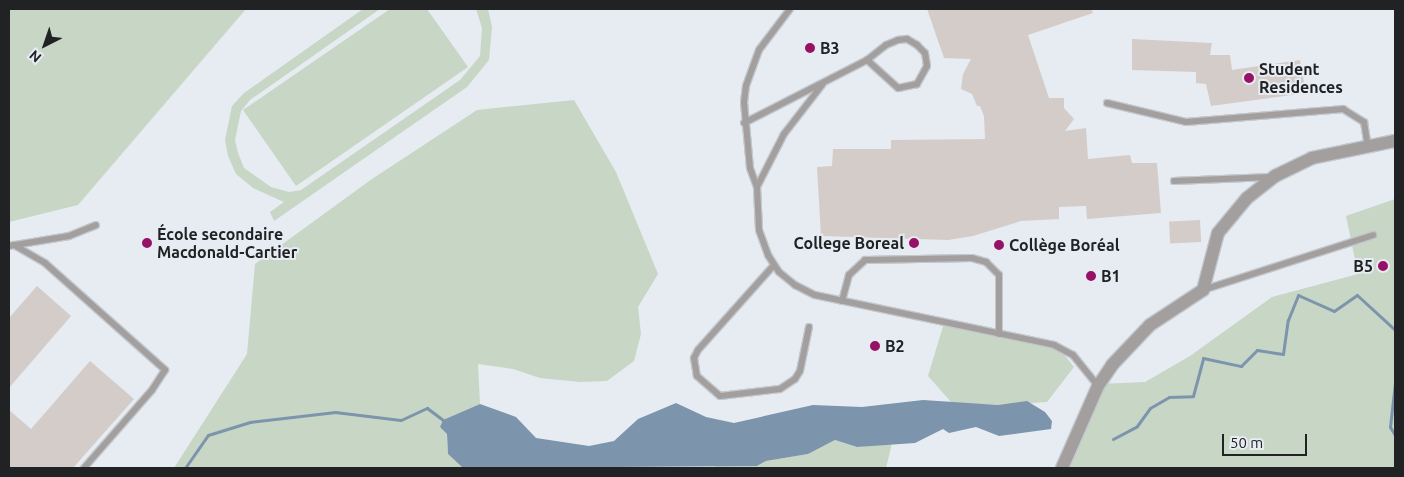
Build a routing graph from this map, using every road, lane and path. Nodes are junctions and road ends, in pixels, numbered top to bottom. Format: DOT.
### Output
graph roads {
  1 [pos="790,9"];
  2 [pos="867,60"];
  3 [pos="825,82"];
  4 [pos="1107,103"];
  5 [pos="744,123"];
  6 [pos="1395,140"];
  7 [pos="1368,147"];
  8 [pos="1275,176"];
  9 [pos="1174,181"];
  10 [pos="758,187"];
  11 [pos="96,225"];
  12 [pos="1373,235"];
  13 [pos="11,245"];
  14 [pos="774,265"];
  15 [pos="1203,290"];
  16 [pos="842,301"];
  17 [pos="809,327"];
  18 [pos="999,334"];
  19 [pos="1098,386"];
  20 [pos="84,468"];
  21 [pos="1062,468"];
  1 -- 5 [label="lane"];
  2 -- 2 [label="lane"];
  2 -- 3 [label="lane"];
  3 -- 5 [label="lane"];
  3 -- 10 [label="lane"];
  4 -- 7 [label="lane"];
  5 -- 10 [label="lane"];
  6 -- 7 [label="street"];
  7 -- 8 [label="street"];
  8 -- 9 [label="lane"];
  8 -- 15 [label="street"];
  10 -- 14 [label="lane"];
  11 -- 13 [label="lane"];
  12 -- 15 [label="lane"];
  13 -- 20 [label="lane"];
  14 -- 16 [label="lane"];
  14 -- 17 [label="lane"];
  15 -- 19 [label="street"];
  16 -- 18 [label="lane"];
  16 -- 18 [label="lane"];
  18 -- 19 [label="lane"];
  19 -- 21 [label="street"];
}
